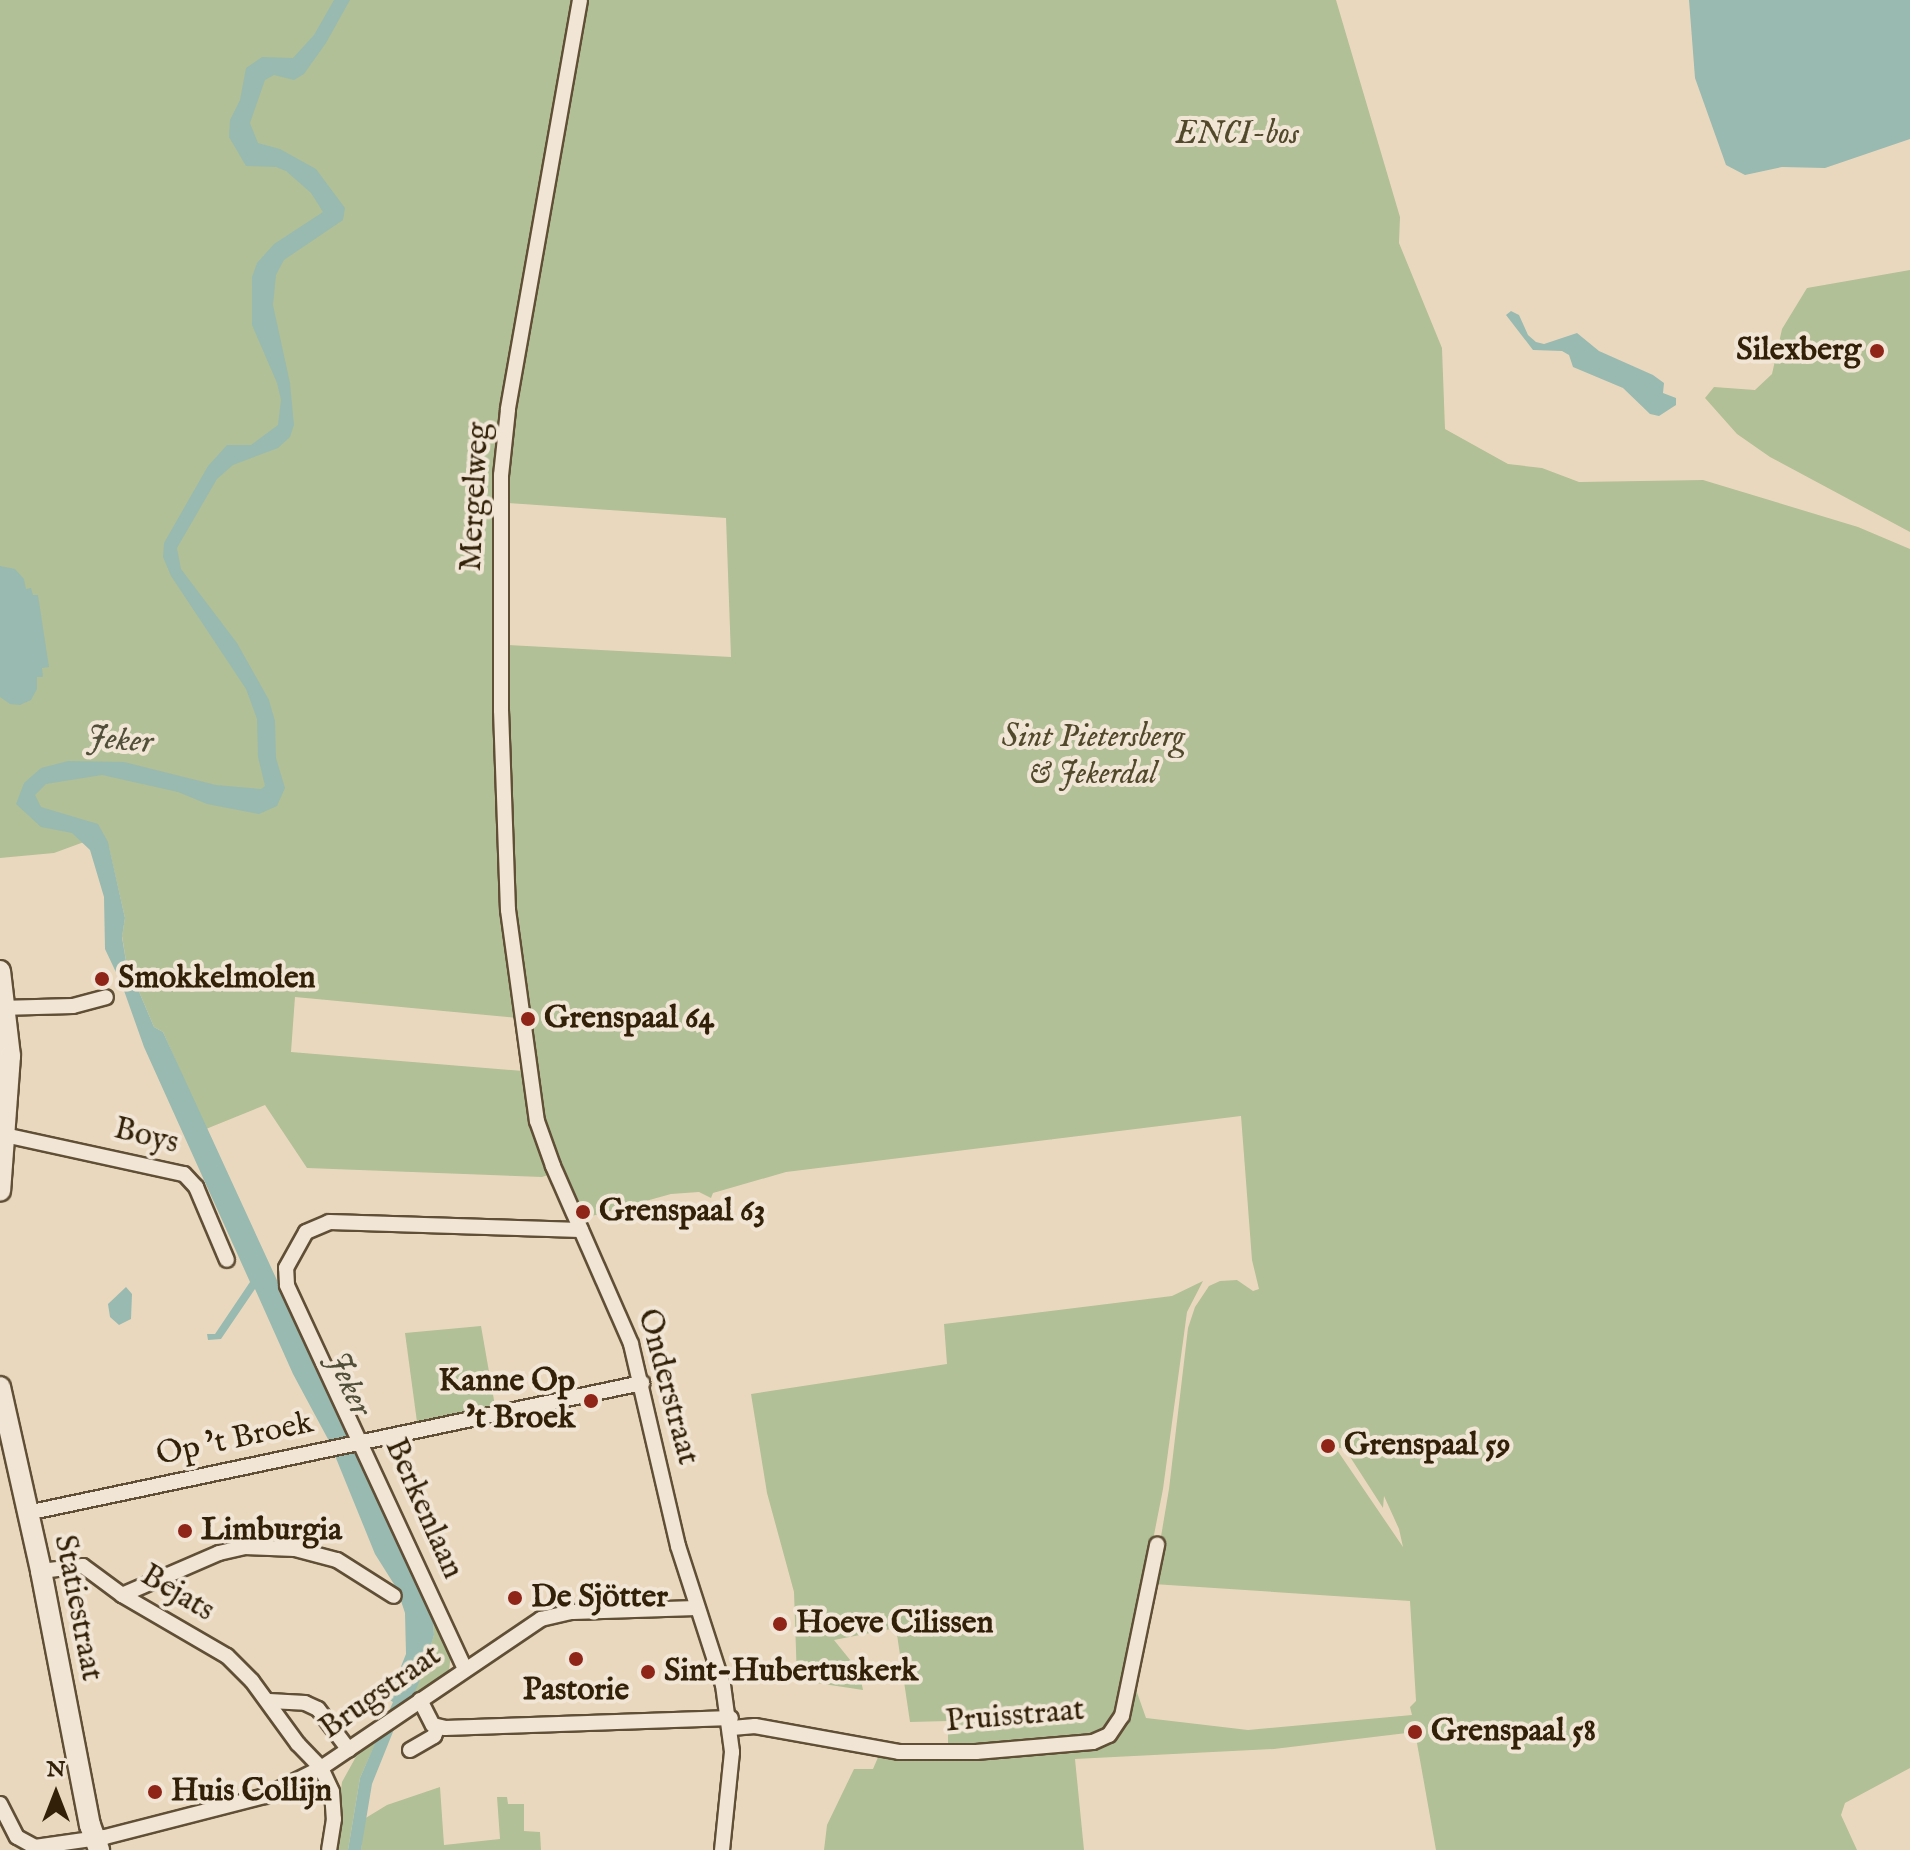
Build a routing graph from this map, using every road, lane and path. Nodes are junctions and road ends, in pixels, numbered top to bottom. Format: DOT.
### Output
graph roads {
  1 [pos="580,0"];
  2 [pos="0,971"];
  3 [pos="106,997"];
  4 [pos="520,1001"];
  5 [pos="3,1008"];
  6 [pos="3,1134"];
  7 [pos="0,1191"];
  8 [pos="581,1230"];
  9 [pos="227,1260"];
  10 [pos="642,1383"];
  11 [pos="0,1387"];
  12 [pos="358,1443"];
  13 [pos="27,1513"];
  14 [pos="1157,1545"];
  15 [pos="41,1571"];
  16 [pos="122,1595"];
  17 [pos="394,1596"];
  18 [pos="697,1608"];
  19 [pos="465,1669"];
  20 [pos="420,1700"];
  21 [pos="269,1701"];
  22 [pos="731,1723"];
  23 [pos="438,1727"];
  24 [pos="349,1750"];
  25 [pos="410,1750"];
  26 [pos="321,1768"];
  27 [pos="0,1804"];
  28 [pos="97,1845"];
  29 [pos="21,1847"];
  30 [pos="329,1850"];
  31 [pos="722,1850"];
  1 -- 4 [label="street, Mergelweg"];
  2 -- 5 [label="main road"];
  3 -- 5 [label="street"];
  4 -- 8 [label="street, Onderstraat"];
  5 -- 6 [label="main road"];
  6 -- 7 [label="main road"];
  6 -- 9 [label="street, Boys"];
  8 -- 10 [label="street, Onderstraat"];
  8 -- 12 [label="street, Berkenlaan"];
  10 -- 12 [label="street, Op 't Broek"];
  10 -- 18 [label="street, Onderstraat"];
  11 -- 13 [label="main road, Statiestraat"];
  12 -- 13 [label="street, Op 't Broek"];
  12 -- 19 [label="street, Berkenlaan"];
  13 -- 15 [label="main road, Statiestraat"];
  14 -- 22 [label="street, Pruisstraat"];
  15 -- 16 [label="street, Bejats"];
  15 -- 28 [label="main road, Statiestraat"];
  16 -- 17 [label="street"];
  16 -- 21 [label="street, Bejats"];
  18 -- 19 [label="street, Brugstraat"];
  18 -- 22 [label="street, Onderstraat"];
  19 -- 20 [label="street, Brugstraat"];
  20 -- 23 [label="street"];
  20 -- 24 [label="street, Brugstraat"];
  21 -- 24 [label="street"];
  21 -- 26 [label="street, Bejats"];
  22 -- 23 [label="street, Pruisstraat"];
  22 -- 31 [label="street, Onderstraat"];
  23 -- 25 [label="street"];
  24 -- 26 [label="street, Brugstraat"];
  26 -- 28 [label="street, Brugstraat"];
  26 -- 30 [label="street"];
  27 -- 29 [label="street"];
  28 -- 29 [label="street, Brugstraat"];
}
